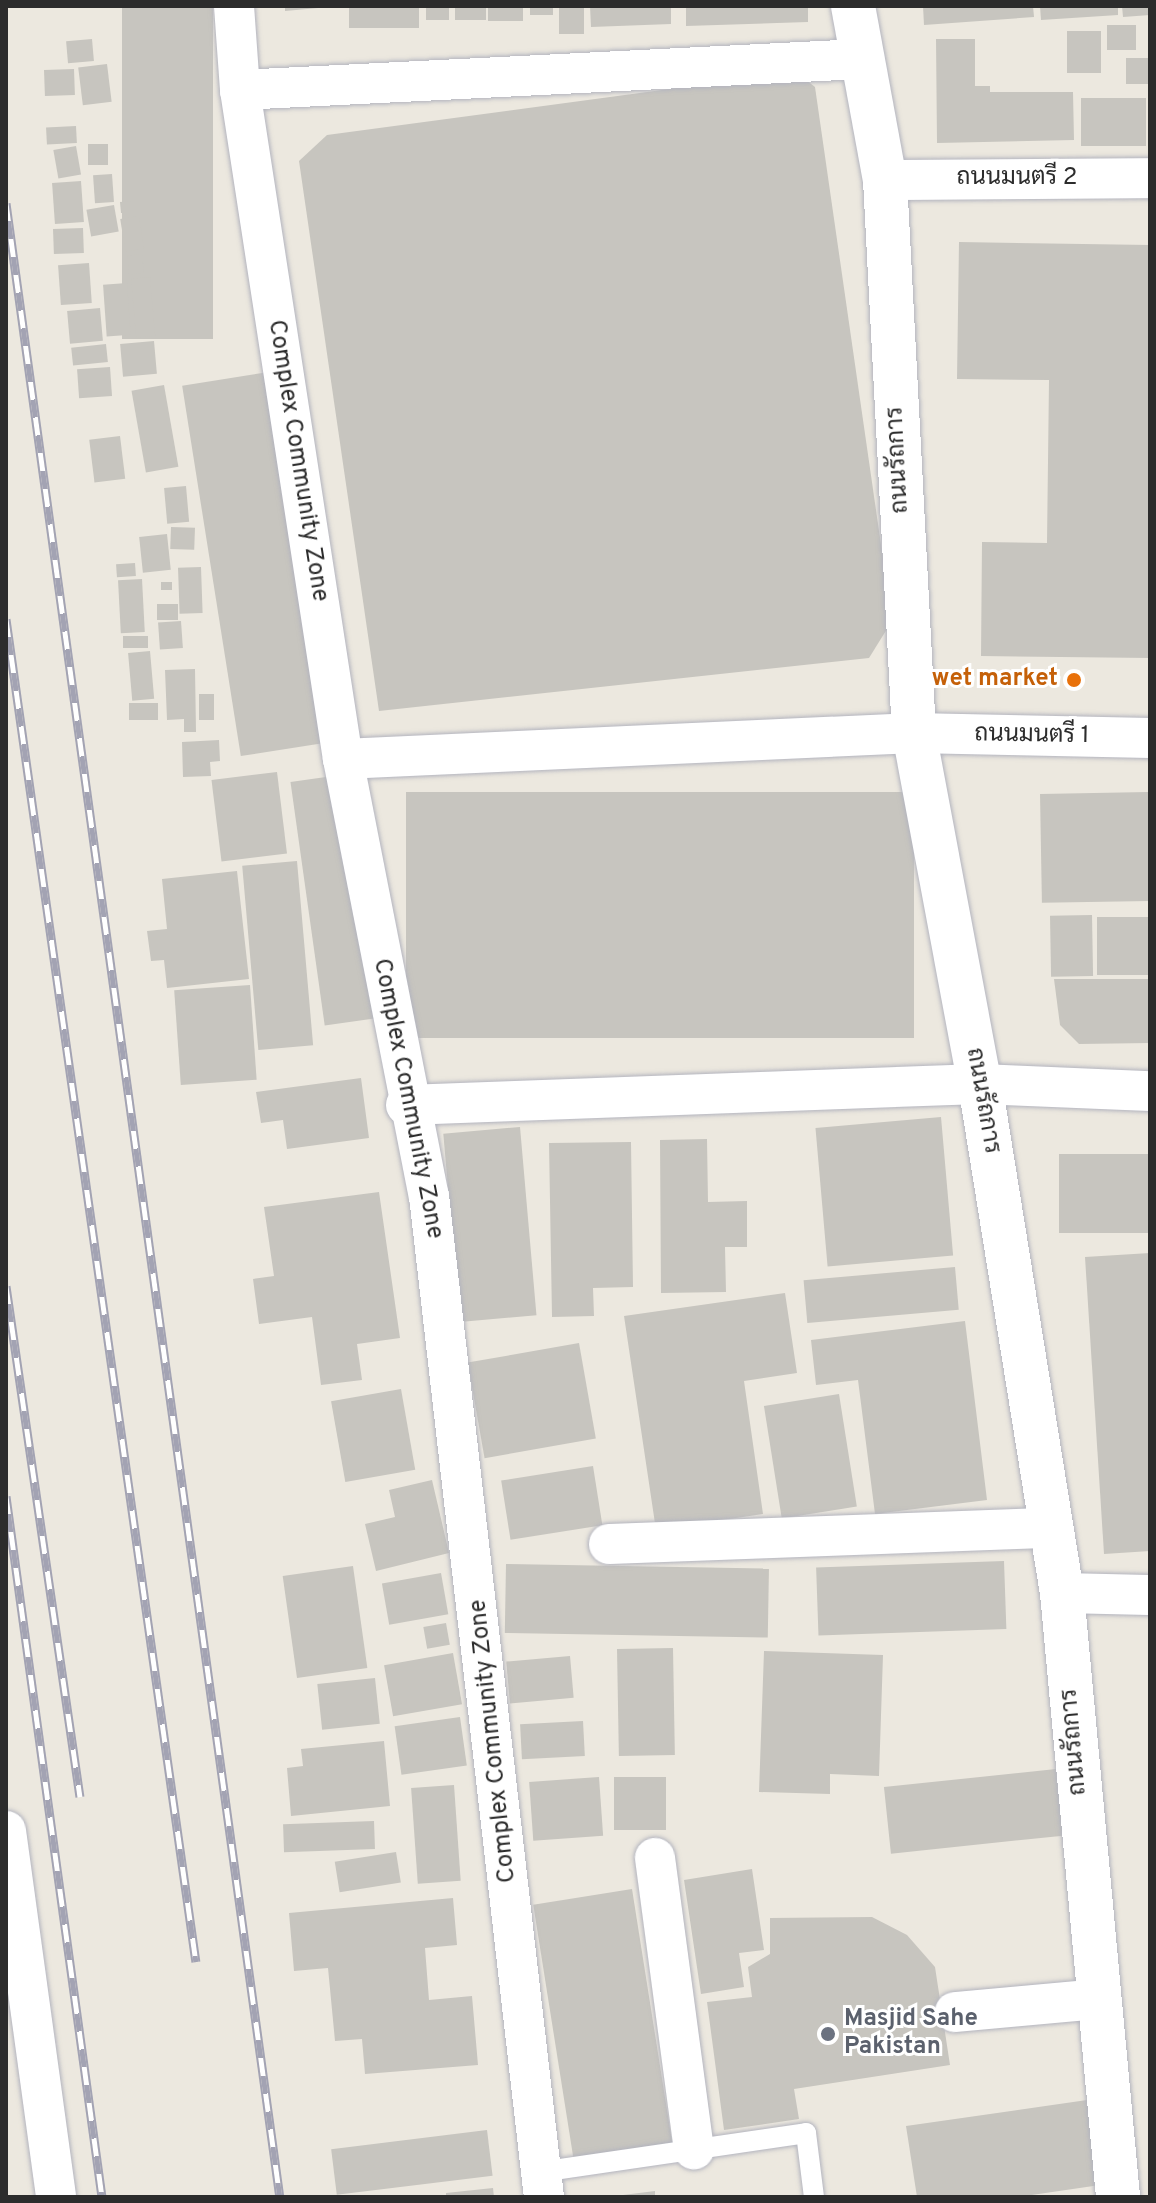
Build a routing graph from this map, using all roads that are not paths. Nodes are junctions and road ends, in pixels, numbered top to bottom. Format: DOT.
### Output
graph roads {
  1 [pos="234,6"];
  2 [pos="853,6"];
  3 [pos="861,59"];
  4 [pos="240,90"];
  5 [pos="1150,178"];
  6 [pos="885,180"];
  7 [pos="914,733"];
  8 [pos="1150,738"];
  9 [pos="343,759"];
  10 [pos="980,1084"];
  11 [pos="1150,1091"];
  12 [pos="406,1105"];
  13 [pos="1051,1528"];
  14 [pos="609,1544"];
  15 [pos="1062,1593"];
  16 [pos="1150,1595"];
  17 [pos="6,1831"];
  18 [pos="655,1858"];
  19 [pos="1099,1999"];
  20 [pos="955,2012"];
  21 [pos="694,2149"];
  22 [pos="542,2185"];
  23 [pos="56,2197"];
  24 [pos="814,2197"];
  25 [pos="1118,2197"];
  1 -- 4 [label="street, Complex Community Zone"];
  2 -- 3 [label="street, ถนนรัถการ"];
  3 -- 4 [label="street"];
  3 -- 6 [label="street, ถนนรัถการ"];
  4 -- 9 [label="street, Complex Community Zone"];
  5 -- 6 [label="street, ถนนมนตรี 2"];
  6 -- 7 [label="street, ถนนรัถการ"];
  7 -- 8 [label="street, ถนนมนตรี 1"];
  7 -- 9 [label="street, ถนนมนตรี 1"];
  7 -- 10 [label="street, ถนนรัถการ"];
  9 -- 12 [label="street, Complex Community Zone"];
  10 -- 11 [label="street"];
  10 -- 12 [label="street"];
  10 -- 13 [label="street, ถนนรัถการ"];
  12 -- 22 [label="street, Complex Community Zone"];
  13 -- 14 [label="street"];
  13 -- 15 [label="street, ถนนรัถการ"];
  15 -- 16 [label="street"];
  15 -- 19 [label="street, ถนนรัถการ"];
  17 -- 23 [label="street"];
  18 -- 21 [label="street"];
  19 -- 20 [label="street"];
  19 -- 25 [label="street, ถนนรัถการ"];
  21 -- 22 [label="lane"];
  21 -- 24 [label="lane"];
}
